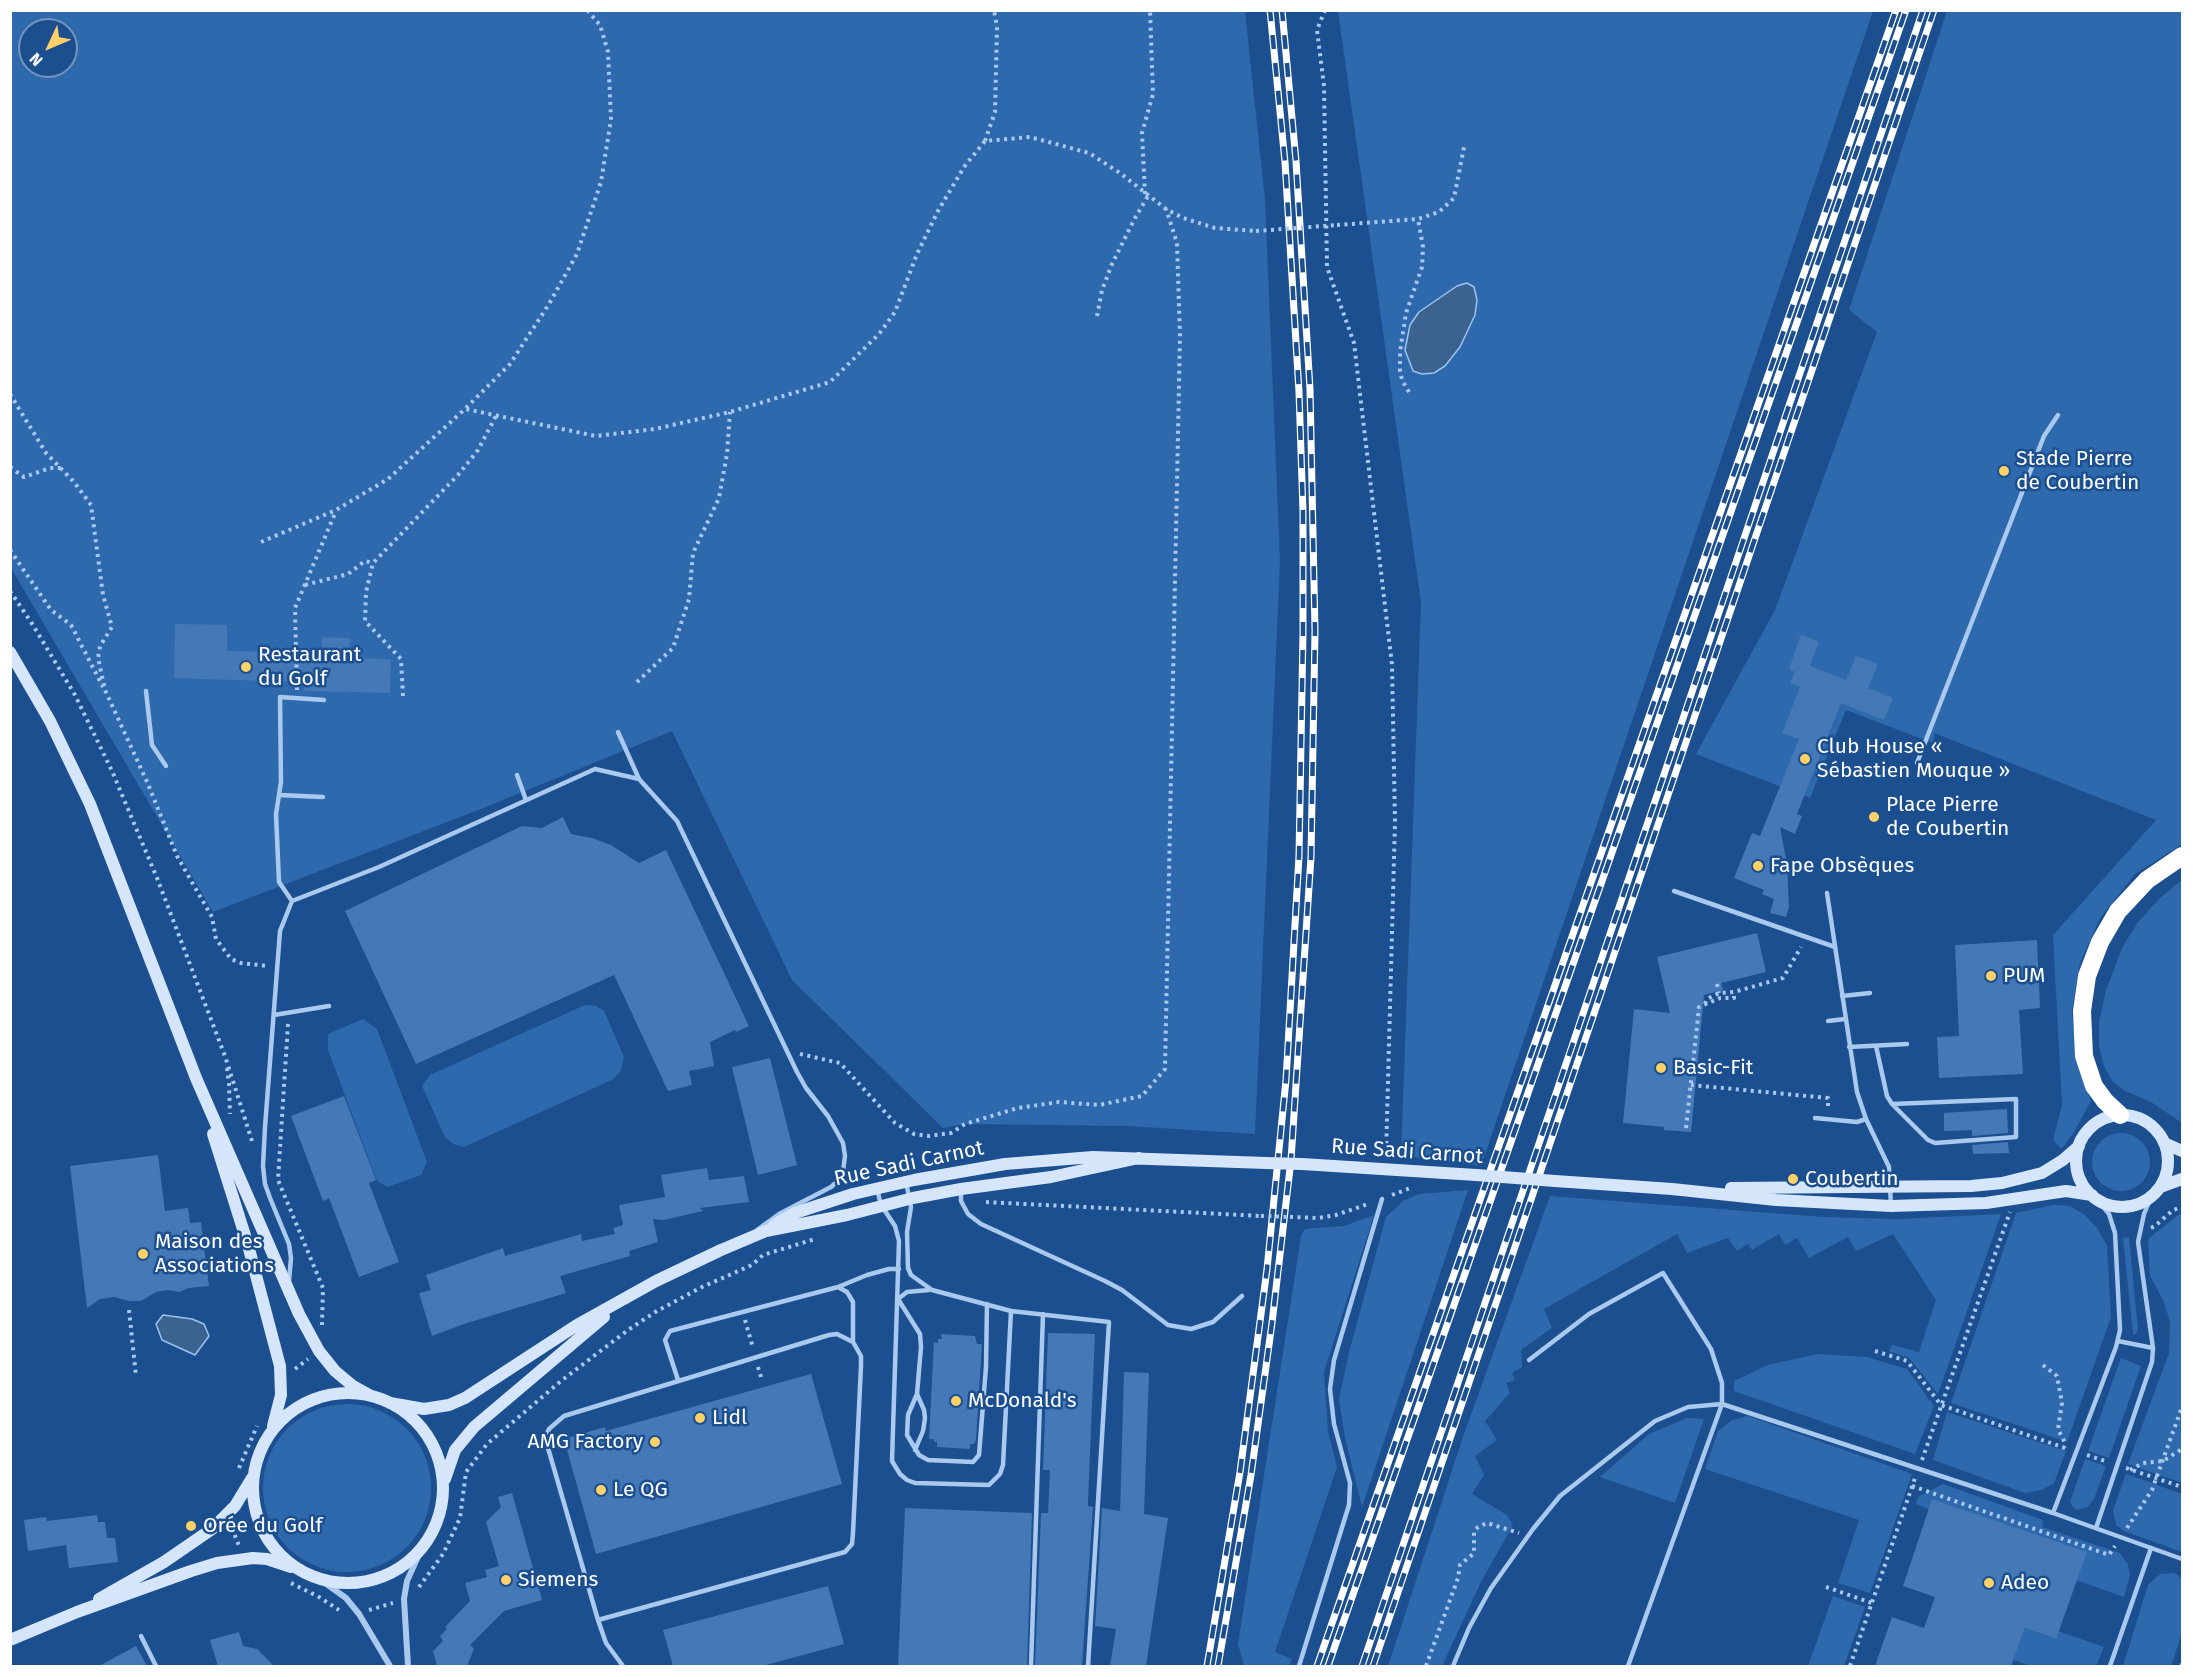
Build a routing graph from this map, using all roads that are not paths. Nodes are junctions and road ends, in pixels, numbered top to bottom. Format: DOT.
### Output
graph roads {
  1 [pos="2058,415"];
  2 [pos="10,652"];
  3 [pos="146,691"];
  4 [pos="324,700"];
  5 [pos="618,732"];
  6 [pos="1917,763"];
  7 [pos="166,766"];
  8 [pos="517,775"];
  9 [pos="639,779"];
  10 [pos="279,795"];
  11 [pos="323,797"];
  12 [pos="526,800"];
  13 [pos="2182,856"];
  14 [pos="1674,891"];
  15 [pos="1827,893"];
  16 [pos="292,901"];
  17 [pos="1835,947"];
  18 [pos="1870,993"];
  19 [pos="1842,996"];
  20 [pos="329,1006"];
  21 [pos="274,1015"];
  22 [pos="1845,1019"];
  23 [pos="1828,1021"];
  24 [pos="1907,1044"];
  25 [pos="1876,1046"];
  26 [pos="1849,1047"];
  27 [pos="196,1078"];
  28 [pos="1892,1104"];
  29 [pos="2120,1115"];
  30 [pos="1815,1118"];
  31 [pos="1866,1119"];
  32 [pos="2164,1143"];
  33 [pos="2079,1146"];
  34 [pos="2182,1151"];
  35 [pos="1139,1158"];
  36 [pos="2182,1179"];
  37 [pos="906,1182"];
  38 [pos="1890,1187"];
  39 [pos="877,1188"];
  40 [pos="1672,1189"];
  41 [pos="2156,1191"];
  42 [pos="961,1195"];
  43 [pos="2095,1197"];
  44 [pos="910,1199"];
  45 [pos="1382,1199"];
  46 [pos="881,1205"];
  47 [pos="1891,1206"];
  48 [pos="766,1231"];
  49 [pos="746,1239"];
  50 [pos="899,1269"];
  51 [pos="838,1287"];
  52 [pos="288,1290"];
  53 [pos="932,1290"];
  54 [pos="1242,1296"];
  55 [pos="898,1299"];
  56 [pos="624,1300"];
  57 [pos="987,1304"];
  58 [pos="1011,1311"];
  59 [pos="1043,1314"];
  60 [pos="2118,1341"];
  61 [pos="853,1342"];
  62 [pos="2153,1348"];
  63 [pos="1529,1360"];
  64 [pos="678,1380"];
  65 [pos="917,1394"];
  66 [pos="371,1396"];
  67 [pos="390,1403"];
  68 [pos="1722,1404"];
  69 [pos="270,1435"];
  70 [pos="915,1450"];
  71 [pos="254,1474"];
  72 [pos="444,1490"];
  73 [pos="2053,1513"];
  74 [pos="2096,1528"];
  75 [pos="2151,1548"];
  76 [pos="421,1550"];
  77 [pos="2182,1559"];
  78 [pos="301,1571"];
  79 [pos="318,1578"];
  80 [pos="77,1612"];
  81 [pos="598,1620"];
  82 [pos="141,1636"];
  83 [pos="10,1640"];
  84 [pos="156,1666"];
  85 [pos="390,1666"];
  86 [pos="408,1666"];
  87 [pos="623,1666"];
  88 [pos="1031,1666"];
  89 [pos="1088,1666"];
  90 [pos="1299,1666"];
  91 [pos="1453,1666"];
  92 [pos="1628,1666"];
  93 [pos="2110,1666"];
  1 -- 6 [label="lane"];
  2 -- 27 [label="main road"];
  3 -- 7 [label="lane"];
  4 -- 10 [label="lane"];
  5 -- 9 [label="lane"];
  8 -- 12 [label="lane"];
  9 -- 12 [label="lane"];
  9 -- 49 [label="lane"];
  10 -- 11 [label="lane"];
  10 -- 16 [label="lane"];
  12 -- 16 [label="lane"];
  13 -- 29 [label="highway"];
  14 -- 17 [label="lane"];
  15 -- 17 [label="lane"];
  16 -- 21 [label="lane"];
  17 -- 19 [label="lane"];
  18 -- 19 [label="lane"];
  19 -- 22 [label="lane"];
  20 -- 21 [label="lane"];
  21 -- 52 [label="lane"];
  22 -- 23 [label="lane"];
  22 -- 26 [label="lane"];
  24 -- 25 [label="lane"];
  25 -- 26 [label="lane"];
  25 -- 28 [label="lane"];
  26 -- 31 [label="lane"];
  27 -- 52 [label="main road"];
  27 -- 69 [label="main road"];
  28 -- 28 [label="lane"];
  29 -- 32 [label="main road"];
  29 -- 33 [label="main road"];
  30 -- 31 [label="lane"];
  31 -- 38 [label="lane"];
  32 -- 34 [label="main road"];
  32 -- 41 [label="main road"];
  33 -- 38 [label="main road, Rue Sadi Carnot"];
  33 -- 43 [label="main road"];
  35 -- 37 [label="main road, Rue Sadi Carnot"];
  35 -- 40 [label="main road, Rue Sadi Carnot, bridge"];
  35 -- 42 [label="main road, Rue Sadi Carnot"];
  36 -- 41 [label="main road"];
  37 -- 39 [label="main road, Rue Sadi Carnot"];
  37 -- 44 [label="lane"];
  38 -- 40 [label="main road, Rue Sadi Carnot"];
  38 -- 47 [label="lane"];
  39 -- 46 [label="lane"];
  39 -- 48 [label="main road, Rue Sadi Carnot"];
  40 -- 47 [label="main road, Rue Sadi Carnot"];
  41 -- 43 [label="main road"];
  41 -- 62 [label="lane"];
  42 -- 44 [label="main road, Rue Sadi Carnot"];
  42 -- 54 [label="lane"];
  43 -- 47 [label="main road, Rue Sadi Carnot"];
  43 -- 60 [label="lane"];
  44 -- 46 [label="main road, Rue Sadi Carnot"];
  44 -- 53 [label="lane"];
  45 -- 90 [label="lane"];
  46 -- 48 [label="main road, Rue Sadi Carnot"];
  46 -- 50 [label="lane"];
  48 -- 49 [label="main road, Rue Sadi Carnot"];
  49 -- 56 [label="main road, Rue Sadi Carnot"];
  50 -- 51 [label="lane"];
  50 -- 55 [label="lane"];
  51 -- 61 [label="lane"];
  51 -- 64 [label="lane"];
  52 -- 66 [label="main road"];
  53 -- 55 [label="lane"];
  53 -- 57 [label="lane"];
  55 -- 58 [label="lane"];
  55 -- 65 [label="lane"];
  56 -- 67 [label="main road, Rue Sadi Carnot"];
  56 -- 72 [label="main road, Rue Sadi Carnot"];
  57 -- 58 [label="lane"];
  57 -- 70 [label="lane"];
  58 -- 59 [label="lane"];
  59 -- 88 [label="lane"];
  59 -- 89 [label="lane"];
  60 -- 62 [label="lane"];
  60 -- 73 [label="lane"];
  61 -- 64 [label="lane"];
  61 -- 81 [label="lane"];
  62 -- 74 [label="lane"];
  63 -- 68 [label="lane"];
  64 -- 81 [label="lane"];
  65 -- 70 [label="lane"];
  65 -- 70 [label="lane"];
  66 -- 67 [label="main road"];
  66 -- 69 [label="main road"];
  67 -- 72 [label="main road"];
  68 -- 73 [label="lane"];
  68 -- 91 [label="lane"];
  68 -- 92 [label="lane"];
  69 -- 71 [label="main road"];
  71 -- 78 [label="main road"];
  71 -- 80 [label="main road"];
  72 -- 76 [label="main road"];
  73 -- 74 [label="lane"];
  74 -- 75 [label="lane"];
  75 -- 77 [label="lane"];
  75 -- 93 [label="lane"];
  76 -- 79 [label="main road"];
  76 -- 86 [label="street"];
  78 -- 79 [label="main road"];
  78 -- 80 [label="main road"];
  79 -- 85 [label="street"];
  80 -- 83 [label="main road"];
  81 -- 87 [label="lane"];
  82 -- 84 [label="lane"];
}
